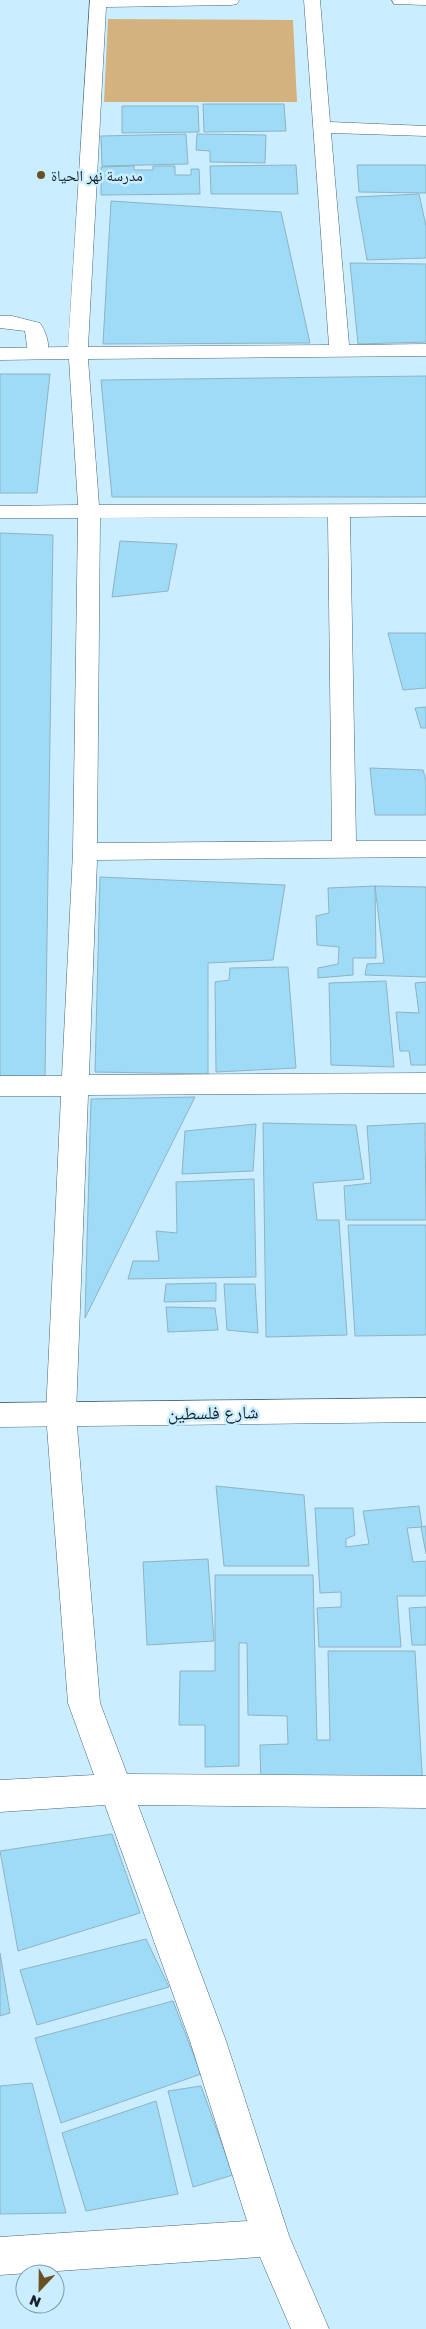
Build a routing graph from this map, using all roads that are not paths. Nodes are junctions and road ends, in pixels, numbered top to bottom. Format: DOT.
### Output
graph roads {
  1 [pos="231,0"];
  2 [pos="312,0"];
  3 [pos="400,0"];
  4 [pos="426,0"];
  5 [pos="98,1"];
  6 [pos="322,127"];
  7 [pos="426,130"];
  8 [pos="0,322"];
  9 [pos="339,350"];
  10 [pos="426,350"];
  11 [pos="78,352"];
  12 [pos="38,353"];
  13 [pos="0,354"];
  14 [pos="426,510"];
  15 [pos="339,511"];
  16 [pos="0,512"];
  17 [pos="89,512"];
  18 [pos="426,849"];
  19 [pos="344,850"];
  20 [pos="85,852"];
  21 [pos="426,1083"];
  22 [pos="0,1086"];
  23 [pos="76,1086"];
  24 [pos="426,1410"];
  25 [pos="61,1414"];
  26 [pos="0,1415"];
  27 [pos="115,1789"];
  28 [pos="426,1792"];
  29 [pos="0,1796"];
  30 [pos="271,2238"];
  31 [pos="0,2256"];
  32 [pos="310,2329"];
  1 -- 5 [label="street"];
  2 -- 6 [label="street"];
  3 -- 4 [label="street"];
  5 -- 11 [label="street"];
  6 -- 7 [label="street"];
  6 -- 9 [label="street"];
  8 -- 12 [label="street"];
  9 -- 10 [label="street"];
  9 -- 11 [label="street"];
  11 -- 12 [label="street"];
  11 -- 17 [label="street"];
  12 -- 13 [label="street"];
  14 -- 15 [label="street"];
  15 -- 17 [label="street"];
  15 -- 19 [label="street"];
  16 -- 17 [label="street"];
  17 -- 20 [label="street"];
  18 -- 19 [label="street"];
  19 -- 20 [label="street"];
  20 -- 23 [label="street"];
  21 -- 23 [label="street"];
  22 -- 23 [label="street"];
  23 -- 25 [label="street"];
  24 -- 25 [label="street, شارع فلسطين"];
  25 -- 26 [label="street, شارع فلسطين"];
  25 -- 27 [label="street"];
  27 -- 28 [label="street"];
  27 -- 29 [label="street"];
  27 -- 30 [label="street"];
  30 -- 31 [label="street"];
  30 -- 32 [label="street"];
}
